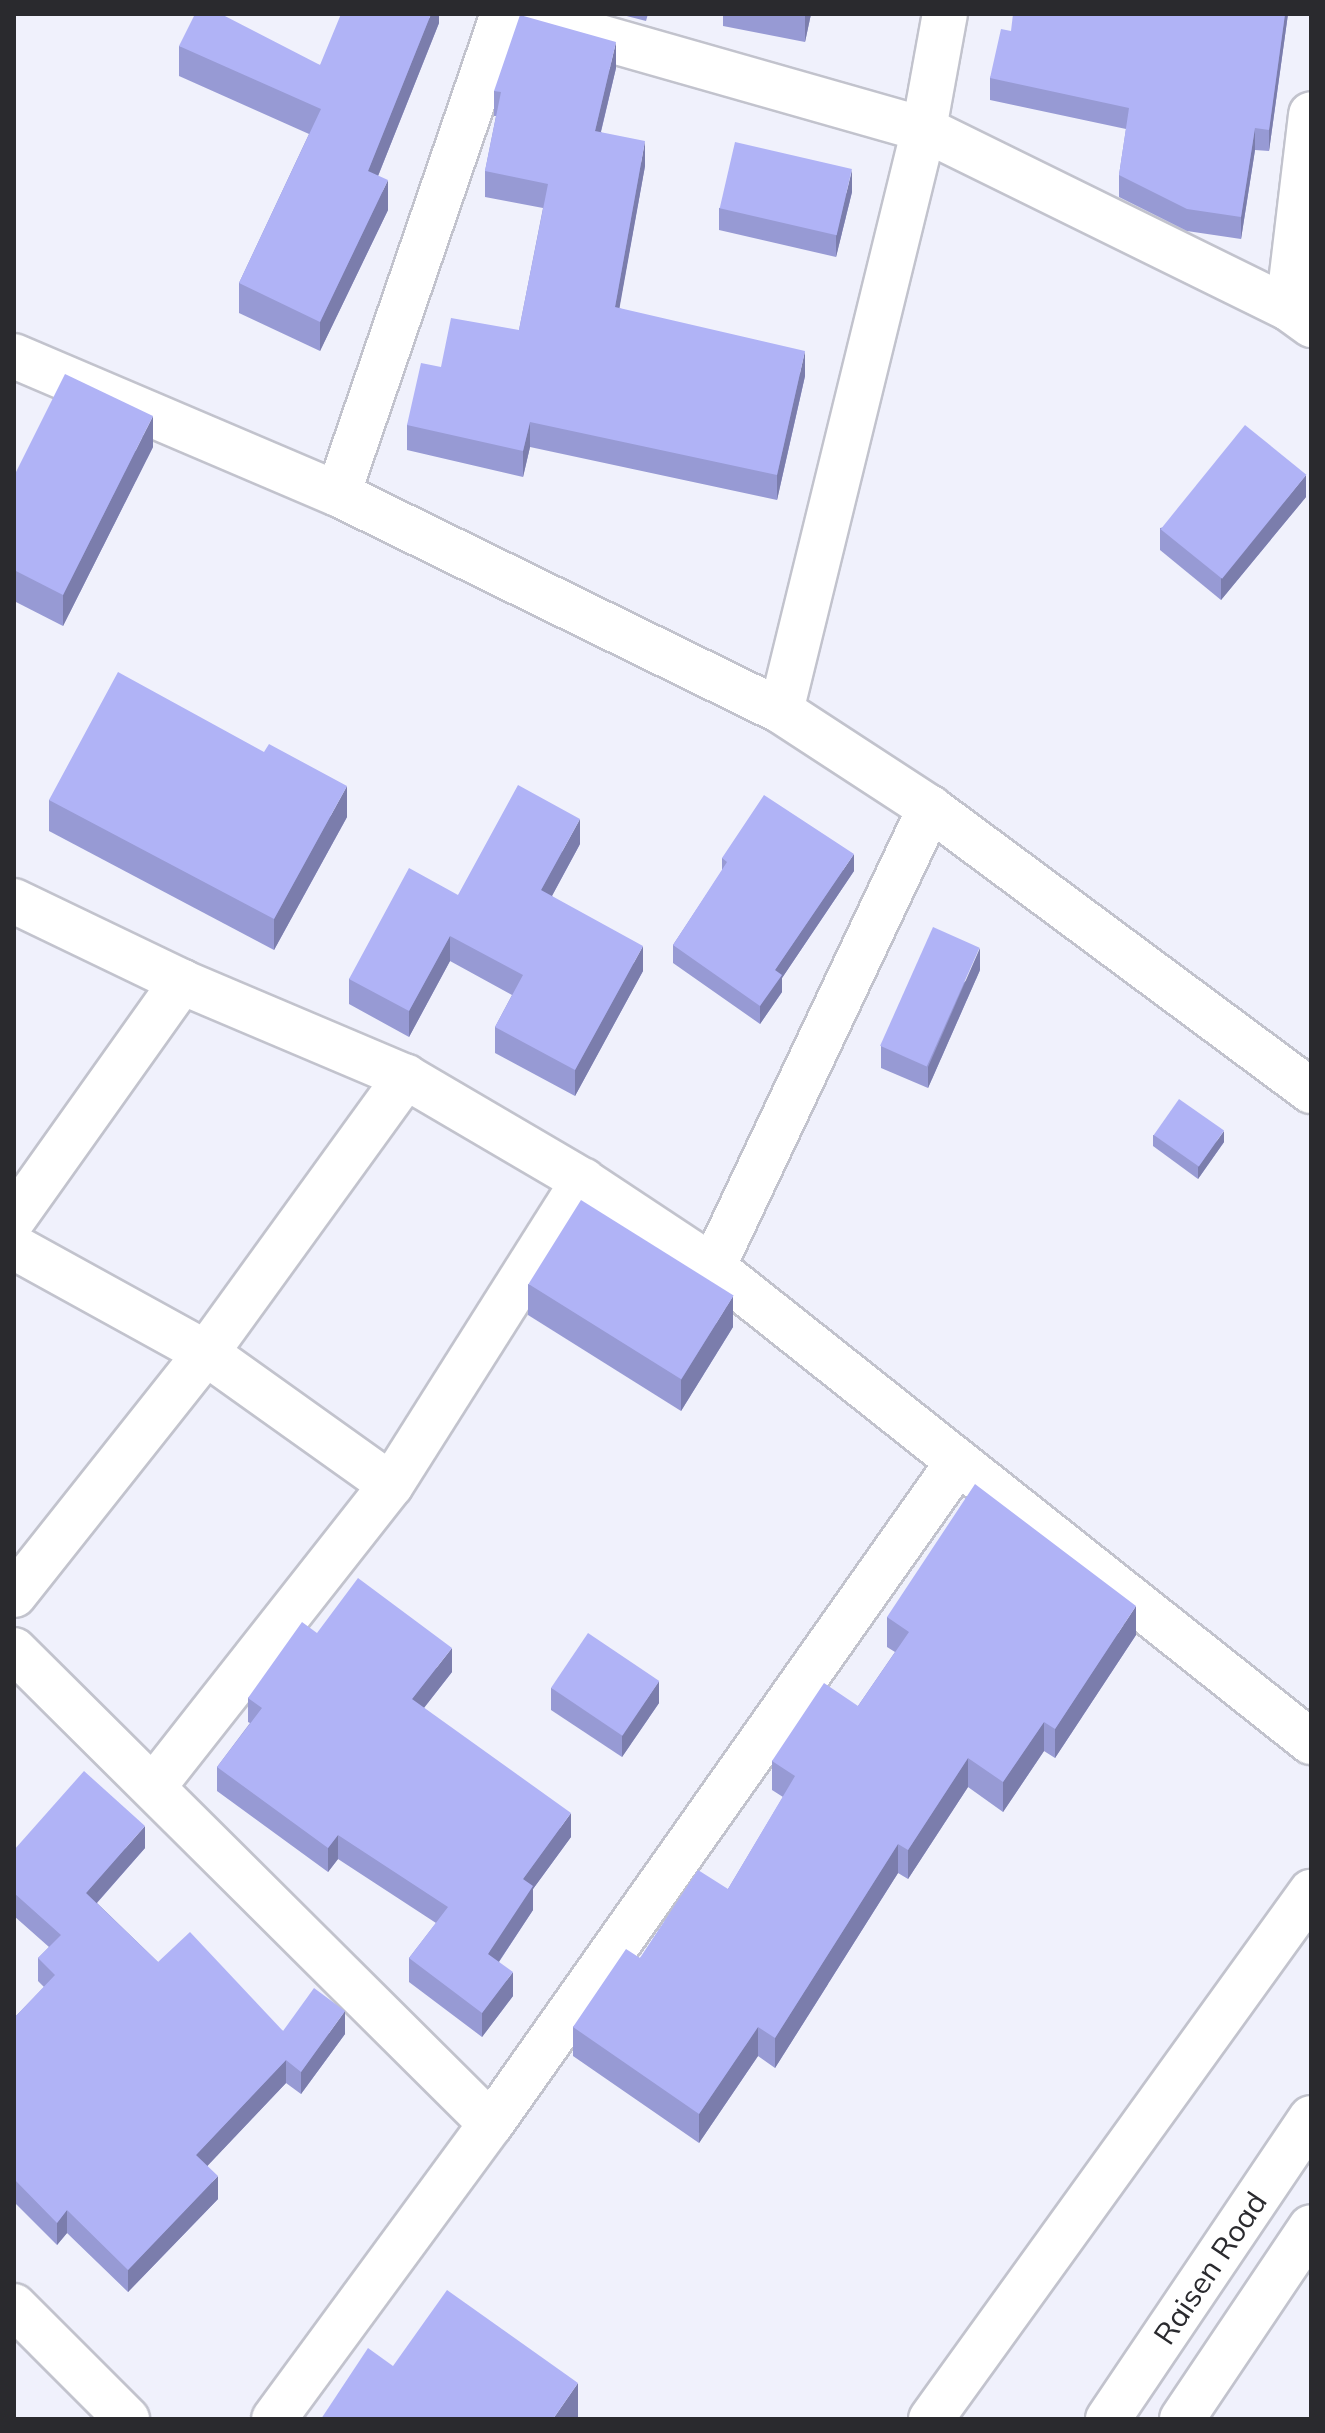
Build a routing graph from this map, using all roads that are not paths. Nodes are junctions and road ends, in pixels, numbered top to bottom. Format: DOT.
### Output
graph roads {
  1 [pos="503,14"];
  2 [pos="519,14"];
  3 [pos="945,14"];
  4 [pos="1311,114"];
  5 [pos="924,129"];
  6 [pos="1300,317"];
  7 [pos="14,356"];
  8 [pos="338,494"];
  9 [pos="781,711"];
  10 [pos="930,808"];
  11 [pos="14,901"];
  12 [pos="182,982"];
  13 [pos="406,1077"];
  14 [pos="1311,1091"];
  15 [pos="583,1181"];
  16 [pos="14,1218"];
  17 [pos="14,1247"];
  18 [pos="713,1267"];
  19 [pos="206,1353"];
  20 [pos="958,1462"];
  21 [pos="391,1485"];
  22 [pos="14,1595"];
  23 [pos="14,1650"];
  24 [pos="1311,1742"];
  25 [pos="154,1786"];
  26 [pos="1311,1892"];
  27 [pos="1311,2118"];
  28 [pos="491,2124"];
  29 [pos="1311,2227"];
  30 [pos="14,2306"];
  31 [pos="127,2419"];
  32 [pos="274,2419"];
  33 [pos="931,2419"];
  34 [pos="1108,2419"];
  35 [pos="1182,2419"];
  1 -- 8 [label="street"];
  2 -- 5 [label="street"];
  3 -- 5 [label="street"];
  4 -- 6 [label="street"];
  5 -- 6 [label="street"];
  5 -- 9 [label="street"];
  7 -- 8 [label="street"];
  8 -- 9 [label="street"];
  9 -- 10 [label="street"];
  10 -- 14 [label="street"];
  10 -- 18 [label="street"];
  11 -- 12 [label="street"];
  12 -- 13 [label="street"];
  12 -- 16 [label="street"];
  13 -- 15 [label="street"];
  13 -- 19 [label="street"];
  15 -- 18 [label="street"];
  15 -- 21 [label="street"];
  17 -- 19 [label="street"];
  18 -- 20 [label="street"];
  19 -- 21 [label="street"];
  19 -- 22 [label="street"];
  20 -- 24 [label="street"];
  20 -- 28 [label="street"];
  21 -- 25 [label="street"];
  23 -- 25 [label="street"];
  25 -- 28 [label="street"];
  26 -- 33 [label="street"];
  27 -- 34 [label="street, Raisen Road"];
  28 -- 32 [label="street"];
  29 -- 35 [label="street, Raisen Road"];
  30 -- 31 [label="street"];
}
